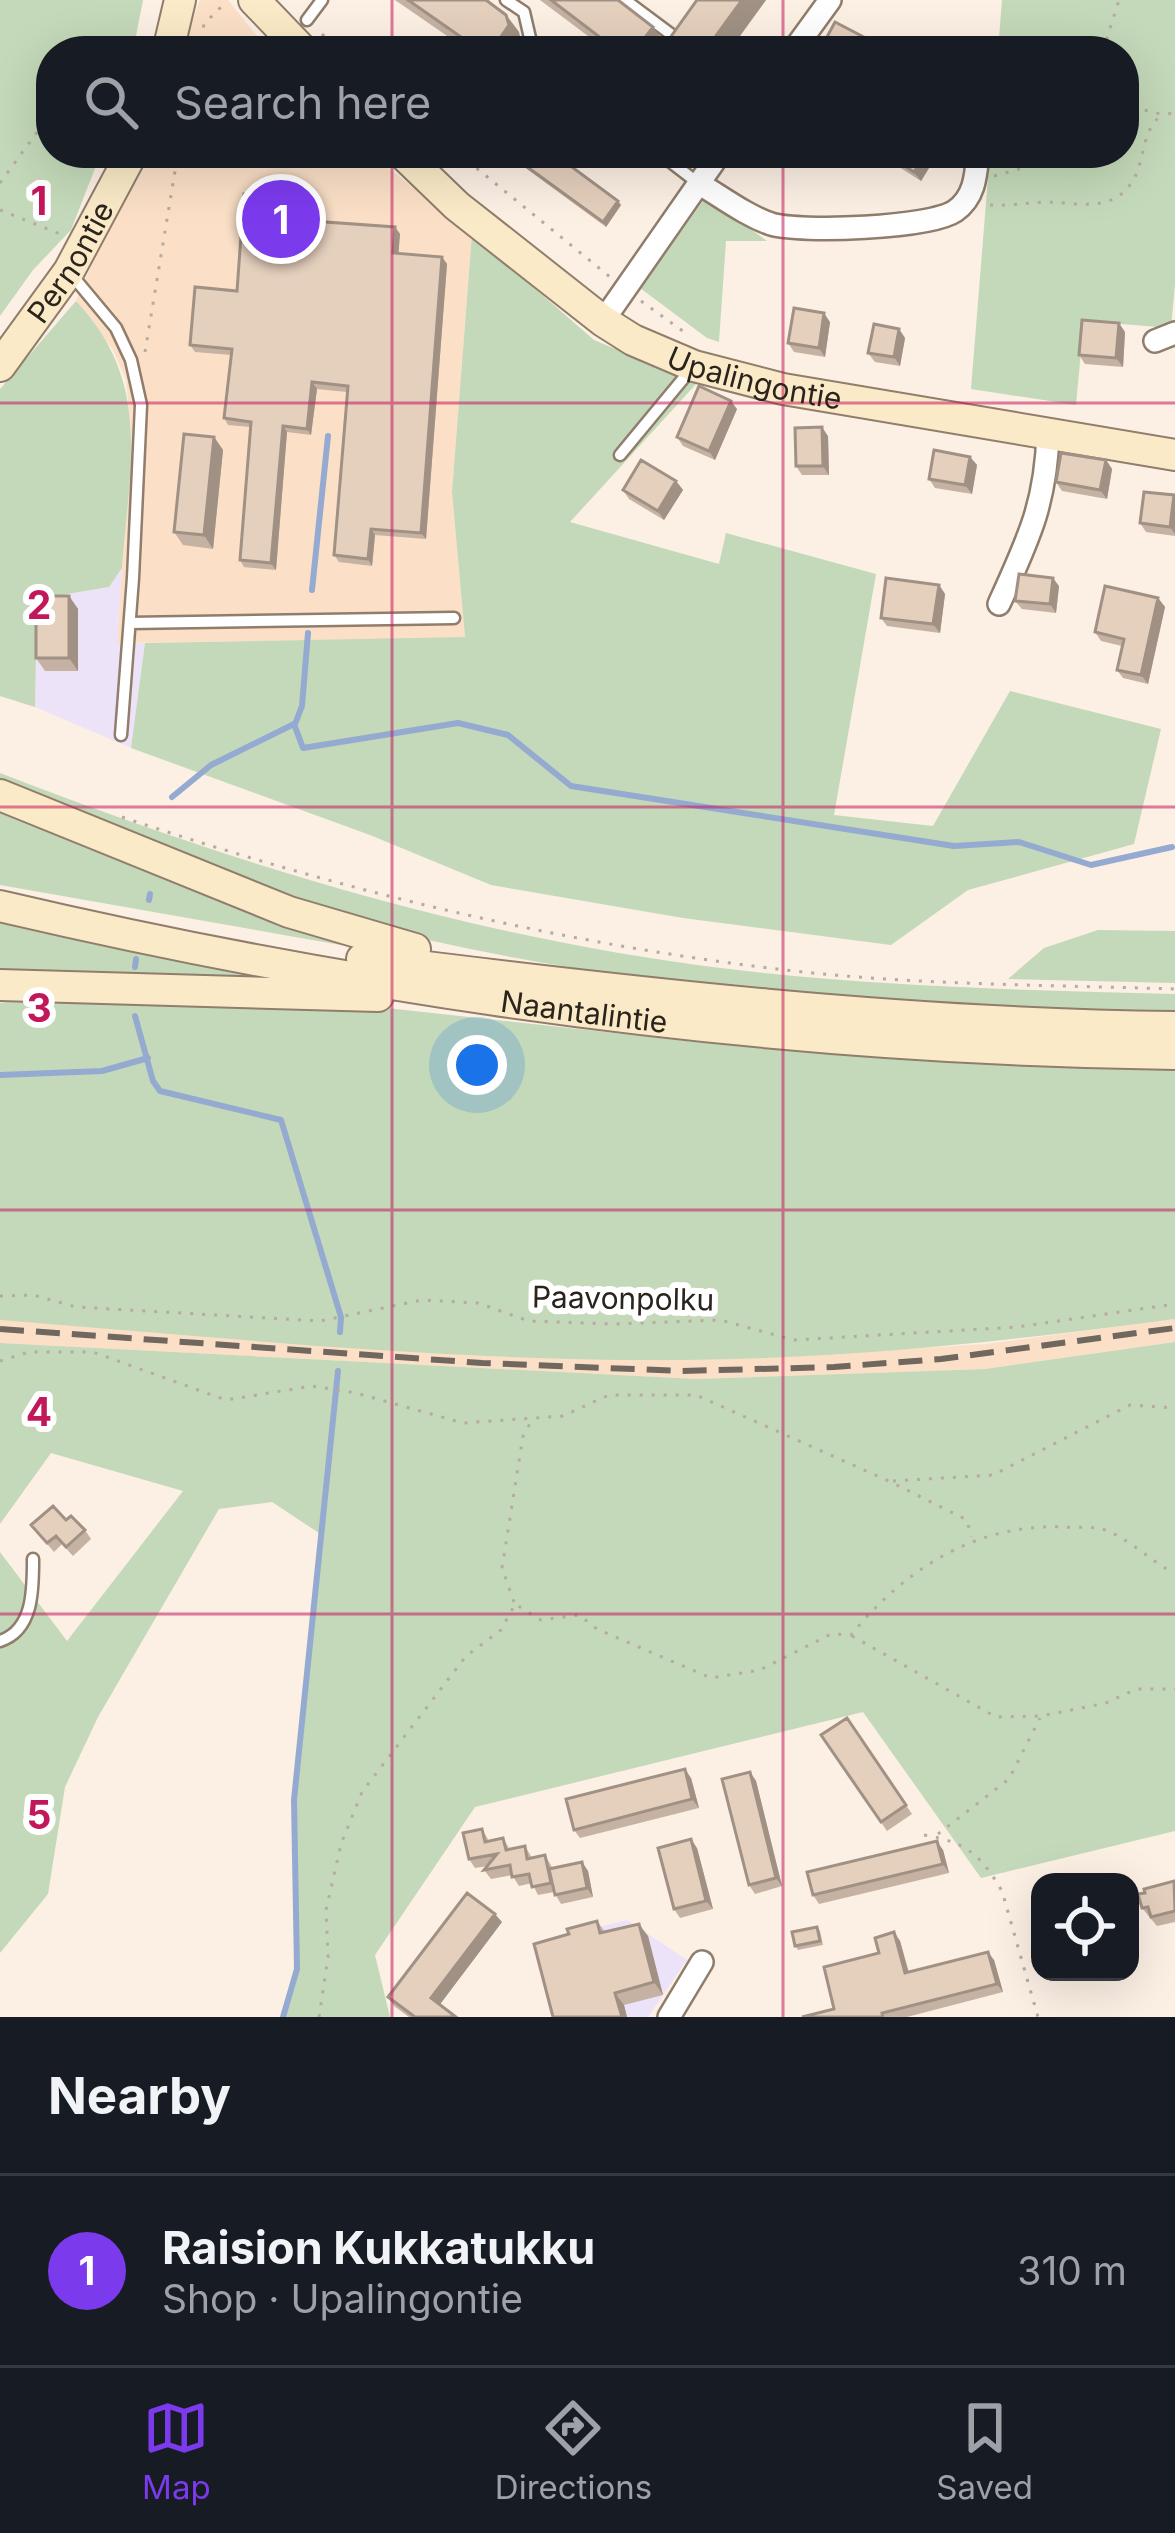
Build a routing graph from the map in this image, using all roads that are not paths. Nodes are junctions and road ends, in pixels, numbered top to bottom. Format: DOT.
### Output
graph roads {
  1 [pos="180,0"];
  2 [pos="254,0"];
  3 [pos="322,0"];
  4 [pos="506,0"];
  5 [pos="532,0"];
  6 [pos="625,0"];
  7 [pos="830,0"];
  8 [pos="524,11"];
  9 [pos="691,28"];
  10 [pos="305,35"];
  11 [pos="172,36"];
  12 [pos="530,36"];
  13 [pos="666,36"];
  14 [pos="685,36"];
  15 [pos="804,36"];
  16 [pos="124,168"];
  17 [pos="418,168"];
  18 [pos="678,168"];
  19 [pos="709,168"];
  20 [pos="977,168"];
  21 [pos="698,183"];
  22 [pos="69,272"];
  23 [pos="603,321"];
  24 [pos="698,356"];
  25 [pos="0,366"];
  26 [pos="1048,433"];
  27 [pos="620,454"];
  28 [pos="1175,455"];
  29 [pos="998,604"];
  30 [pos="454,618"];
  31 [pos="130,623"];
  32 [pos="121,735"];
  33 [pos="0,795"];
  34 [pos="0,904"];
  35 [pos="537,980"];
  36 [pos="0,985"];
  37 [pos="472,998"];
  38 [pos="1175,1027"];
  39 [pos="1175,1054"];
  40 [pos="33,1559"];
  41 [pos="0,1641"];
  42 [pos="702,1962"];
  43 [pos="669,2017"];
  1 -- 11 [label="main road"];
  2 -- 10 [label="main road"];
  3 -- 10 [label="lane"];
  4 -- 8 [label="lane"];
  5 -- 8 [label="lane"];
  6 -- 13 [label="lane"];
  7 -- 15 [label="street"];
  8 -- 12 [label="lane"];
  9 -- 14 [label="lane"];
  16 -- 22 [label="main road, Pernontie"];
  17 -- 23 [label="main road, Upalingontie"];
  18 -- 21 [label="lane"];
  19 -- 21 [label="street"];
  20 -- 21 [label="street"];
  21 -- 23 [label="street"];
  22 -- 25 [label="main road, Pernontie"];
  22 -- 31 [label="lane"];
  23 -- 24 [label="main road, Upalingontie"];
  24 -- 26 [label="main road, Upalingontie"];
  24 -- 27 [label="lane"];
  26 -- 28 [label="main road, Upalingontie"];
  26 -- 29 [label="street"];
  30 -- 31 [label="lane"];
  31 -- 32 [label="lane"];
  33 -- 35 [label="main road"];
  34 -- 35 [label="main road, Naantalintie"];
  34 -- 37 [label="main road, Naantalintie"];
  35 -- 38 [label="main road, Naantalintie"];
  36 -- 37 [label="main road"];
  37 -- 39 [label="main road, Naantalintie"];
  40 -- 41 [label="lane"];
  42 -- 43 [label="street"];
}
